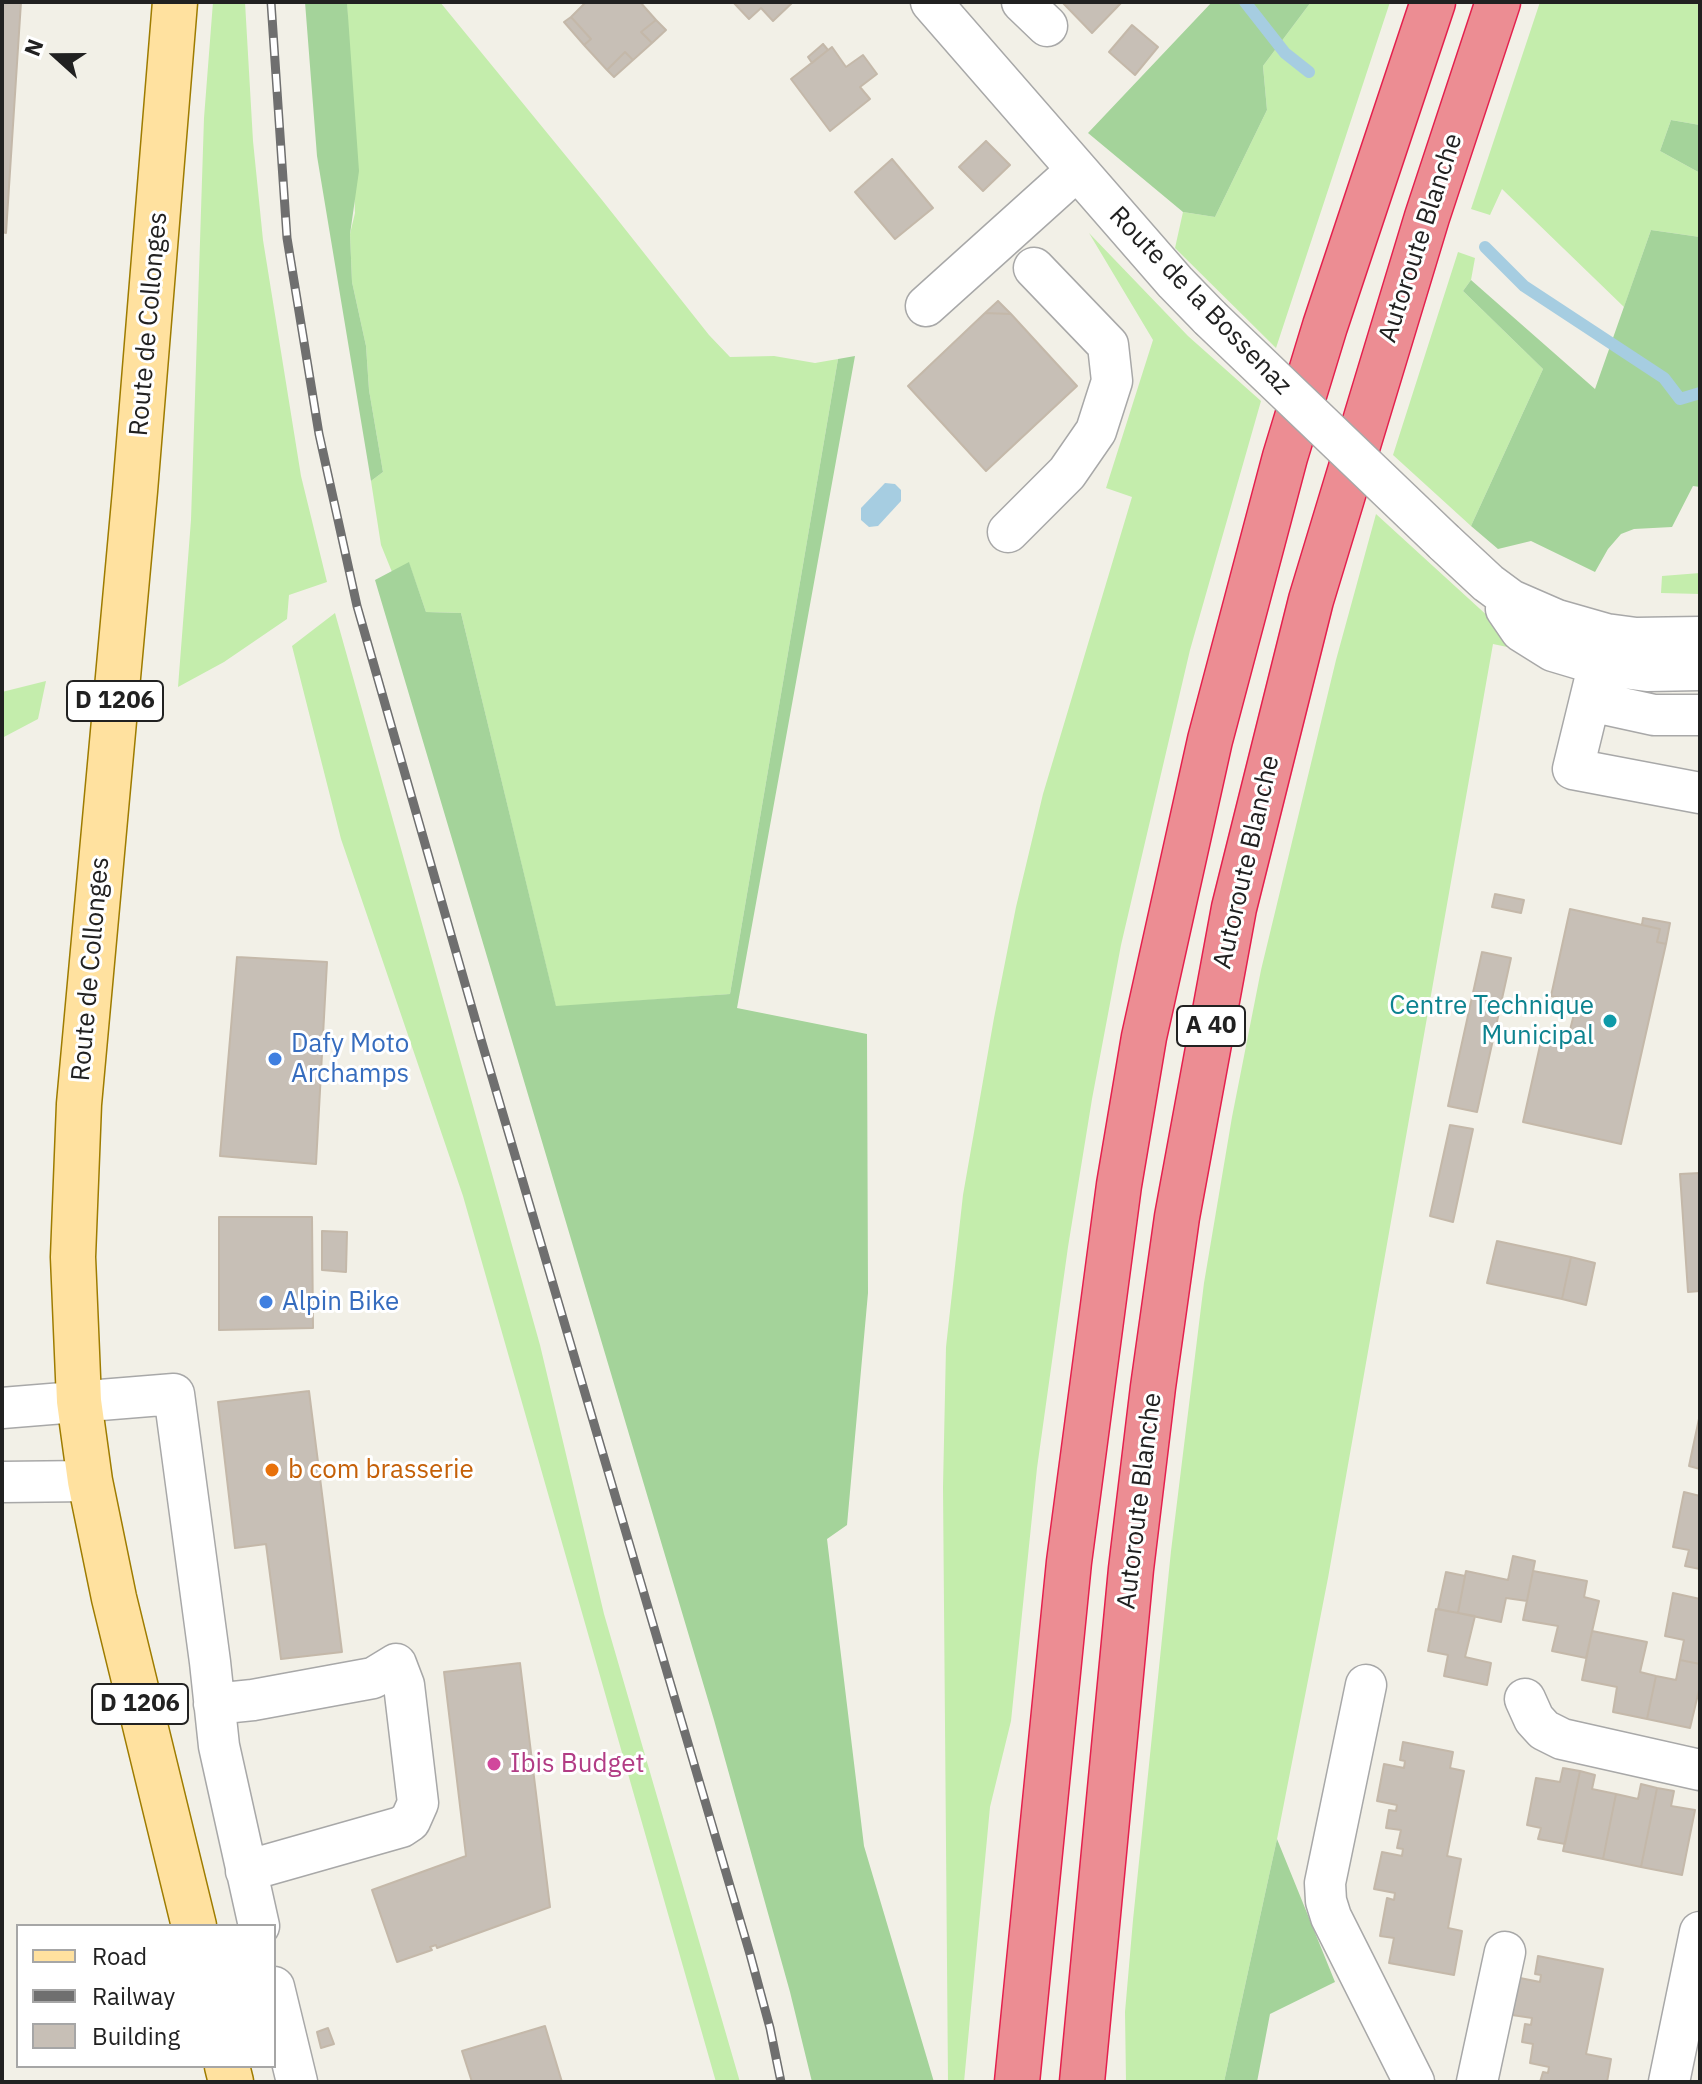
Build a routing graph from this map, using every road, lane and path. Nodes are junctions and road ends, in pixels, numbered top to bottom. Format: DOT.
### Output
graph roads {
  1 [pos="175,2"];
  2 [pos="931,2"];
  3 [pos="1433,2"];
  4 [pos="1498,2"];
  5 [pos="1077,170"];
  6 [pos="1034,268"];
  7 [pos="926,306"];
  8 [pos="1008,532"];
  9 [pos="1700,637"];
  10 [pos="1599,667"];
  11 [pos="1700,670"];
  12 [pos="1700,715"];
  13 [pos="1700,793"];
  14 [pos="79,1401"];
  15 [pos="2,1408"];
  16 [pos="90,1481"];
  17 [pos="2,1482"];
  18 [pos="1366,1685"];
  19 [pos="1525,1699"];
  20 [pos="214,1704"];
  21 [pos="1700,1770"];
  22 [pos="246,1871"];
  23 [pos="194,1924"];
  24 [pos="259,1924"];
  25 [pos="1700,1932"];
  26 [pos="1505,1952"];
  27 [pos="276,1995"];
  28 [pos="297,2082"];
  29 [pos="1017,2082"];
  30 [pos="1082,2082"];
  31 [pos="1414,2082"];
  32 [pos="1477,2082"];
  33 [pos="1669,2082"];
  1 -- 14 [label="main road, Route de Collonges / D 1206"];
  2 -- 5 [label="street, Route de la Bossenaz"];
  3 -- 29 [label="highway, A 40"];
  4 -- 30 [label="highway, Autoroute Blanche / A 40"];
  5 -- 7 [label="street"];
  5 -- 10 [label="street, Route de la Bossenaz, bridge"];
  6 -- 8 [label="street"];
  9 -- 10 [label="street, Route de la Bossenaz"];
  10 -- 11 [label="street, Route de la Bossenaz"];
  10 -- 12 [label="street, Route de la Bossenaz"];
  10 -- 13 [label="street"];
  14 -- 15 [label="street"];
  14 -- 16 [label="main road, Route de Collonges / D 1206"];
  14 -- 20 [label="street"];
  16 -- 17 [label="street"];
  16 -- 23 [label="main road, Route de Collonges / D 1206"];
  18 -- 31 [label="street"];
  19 -- 21 [label="street"];
  20 -- 22 [label="street"];
  20 -- 22 [label="street"];
  22 -- 24 [label="street"];
  25 -- 33 [label="street"];
  26 -- 32 [label="street"];
  27 -- 28 [label="street"];
}
